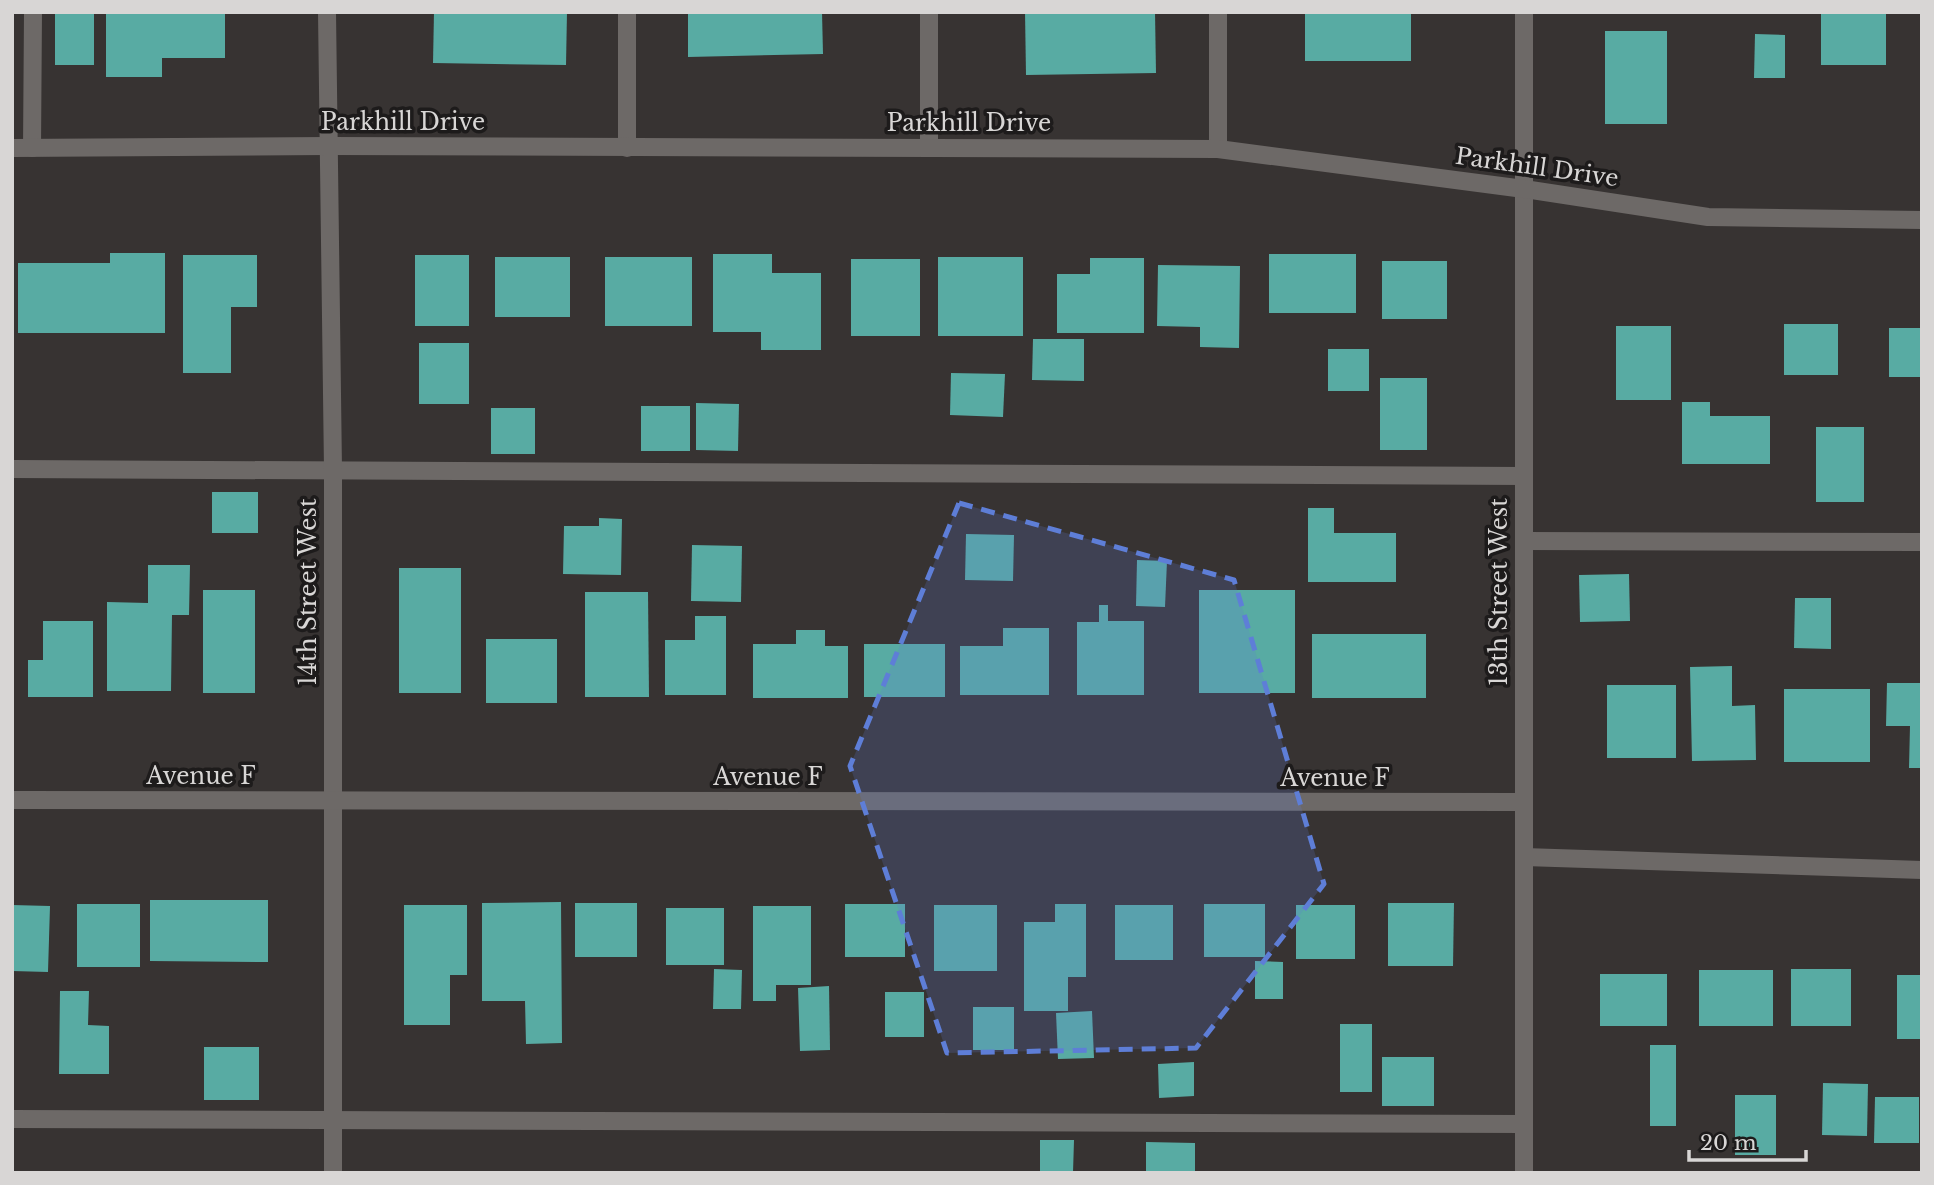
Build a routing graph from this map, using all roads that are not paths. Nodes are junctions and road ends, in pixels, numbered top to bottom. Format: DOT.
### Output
graph roads {
  1 [pos="33,12"];
  2 [pos="327,12"];
  3 [pos="627,12"];
  4 [pos="929,12"];
  5 [pos="1218,12"];
  6 [pos="1524,12"];
  7 [pos="328,146"];
  8 [pos="929,147"];
  9 [pos="12,148"];
  10 [pos="32,148"];
  11 [pos="627,148"];
  12 [pos="1218,149"];
  13 [pos="1524,189"];
  14 [pos="1922,220"];
  15 [pos="12,469"];
  16 [pos="333,470"];
  17 [pos="1524,476"];
  18 [pos="1524,541"];
  19 [pos="1922,542"];
  20 [pos="12,800"];
  21 [pos="332,802"];
  22 [pos="1523,802"];
  23 [pos="1524,857"];
  24 [pos="1922,870"];
  25 [pos="12,1119"];
  26 [pos="332,1119"];
  27 [pos="1524,1124"];
  28 [pos="332,1173"];
  29 [pos="1524,1173"];
  1 -- 10 [label="street"];
  2 -- 7 [label="street, 14th Street West"];
  3 -- 11 [label="street"];
  4 -- 8 [label="street"];
  5 -- 12 [label="street"];
  6 -- 13 [label="street, 13th Street West"];
  7 -- 10 [label="street, Parkhill Drive"];
  7 -- 11 [label="street, Parkhill Drive"];
  7 -- 16 [label="street, 14th Street West"];
  8 -- 11 [label="street, Parkhill Drive"];
  8 -- 12 [label="street, Parkhill Drive"];
  9 -- 10 [label="street, Parkhill Drive"];
  12 -- 13 [label="street, Parkhill Drive"];
  13 -- 14 [label="street, Parkhill Drive"];
  13 -- 17 [label="street, 13th Street West"];
  15 -- 16 [label="street"];
  16 -- 17 [label="street"];
  16 -- 21 [label="street, 14th Street West"];
  17 -- 18 [label="street, 13th Street West"];
  18 -- 19 [label="street"];
  18 -- 22 [label="street, 13th Street West"];
  20 -- 21 [label="street, Avenue F"];
  21 -- 22 [label="street, Avenue F"];
  21 -- 26 [label="street, 14th Street West"];
  22 -- 23 [label="street, 13th Street West"];
  23 -- 24 [label="street"];
  23 -- 27 [label="street, 13th Street West"];
  25 -- 26 [label="street"];
  26 -- 27 [label="street"];
  26 -- 28 [label="street, 14th Street West"];
  27 -- 29 [label="street, 13th Street West"];
}
